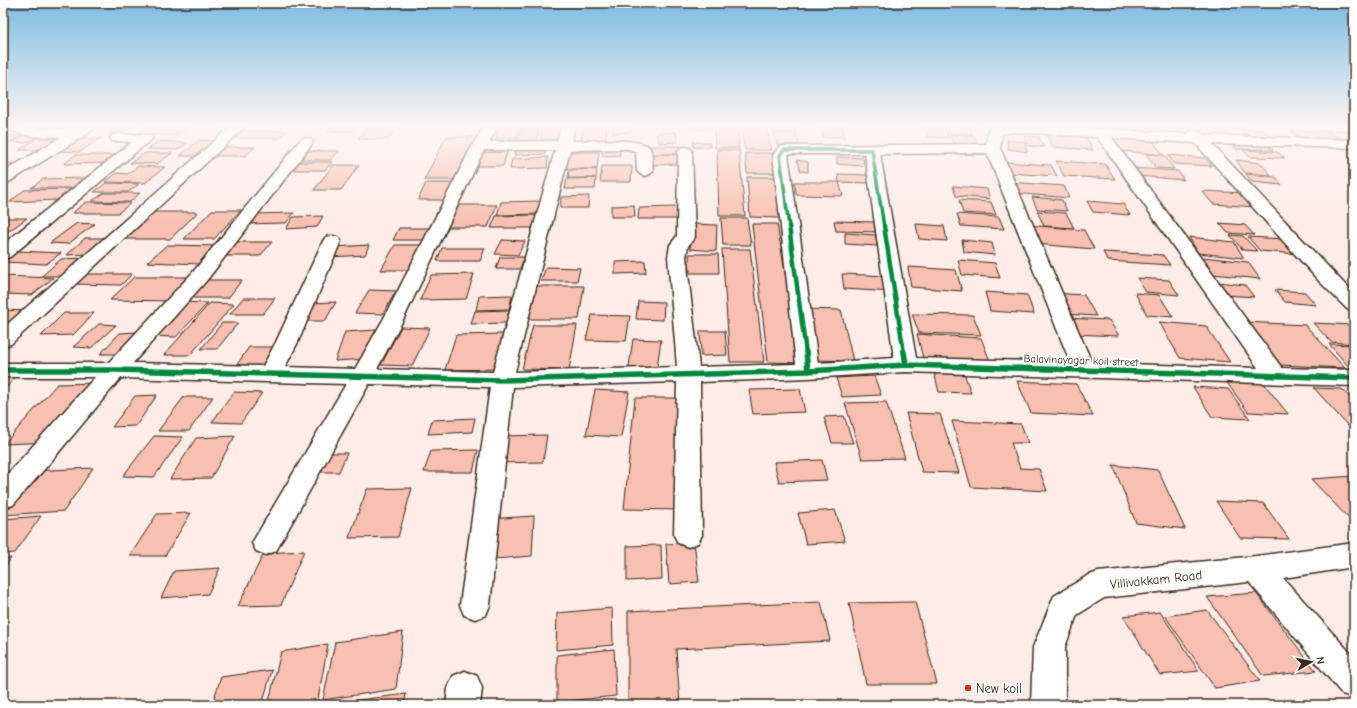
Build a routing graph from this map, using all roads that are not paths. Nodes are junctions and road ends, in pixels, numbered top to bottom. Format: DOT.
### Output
graph roads {
  1 [pos="36,159"];
  2 [pos="120,159"];
  3 [pos="202,159"];
  4 [pos="292,159"];
  5 [pos="473,159"];
  6 [pos="560,159"];
  7 [pos="644,159"];
  8 [pos="686,159"];
  9 [pos="781,159"];
  10 [pos="873,159"];
  11 [pos="998,159"];
  12 [pos="1120,159"];
  13 [pos="1219,159"];
  14 [pos="645,171"];
  15 [pos="3,179"];
  16 [pos="332,241"];
  17 [pos="3,253"];
  18 [pos="1354,305"];
  19 [pos="3,339"];
  20 [pos="906,365"];
  21 [pos="3,370"];
  22 [pos="115,370"];
  23 [pos="1084,370"];
  24 [pos="808,371"];
  25 [pos="1274,374"];
  26 [pos="269,375"];
  27 [pos="689,375"];
  28 [pos="362,376"];
  29 [pos="1354,378"];
  30 [pos="502,380"];
  31 [pos="3,497"];
  32 [pos="688,535"];
  33 [pos="266,543"];
  34 [pos="1354,555"];
  35 [pos="1256,569"];
  36 [pos="475,605"];
  37 [pos="1354,682"];
  38 [pos="1048,705"];
  1 -- 15 [label="street"];
  2 -- 17 [label="street"];
  3 -- 19 [label="street"];
  4 -- 22 [label="street"];
  5 -- 28 [label="street"];
  6 -- 30 [label="street"];
  7 -- 14 [label="street"];
  8 -- 27 [label="street"];
  9 -- 24 [label="street"];
  10 -- 20 [label="street"];
  11 -- 23 [label="street"];
  12 -- 25 [label="street"];
  13 -- 18 [label="street"];
  16 -- 26 [label="street"];
  20 -- 23 [label="street, Balavinayagar koil street"];
  20 -- 24 [label="street, Balavinayagar koil street"];
  21 -- 22 [label="street, Balavinayagar koil street"];
  22 -- 26 [label="street, Balavinayagar koil street"];
  22 -- 31 [label="street"];
  23 -- 25 [label="street, Balavinayagar koil street"];
  24 -- 27 [label="street, Balavinayagar koil street"];
  25 -- 29 [label="street, Balavinayagar koil street"];
  26 -- 28 [label="street, Balavinayagar koil street"];
  27 -- 30 [label="street, Balavinayagar koil street"];
  27 -- 32 [label="street"];
  28 -- 30 [label="street, Balavinayagar koil street"];
  28 -- 33 [label="street"];
  30 -- 36 [label="street"];
  34 -- 35 [label="street, Villivakkam Road"];
  35 -- 37 [label="street"];
  35 -- 38 [label="street, Villivakkam Road"];
}
